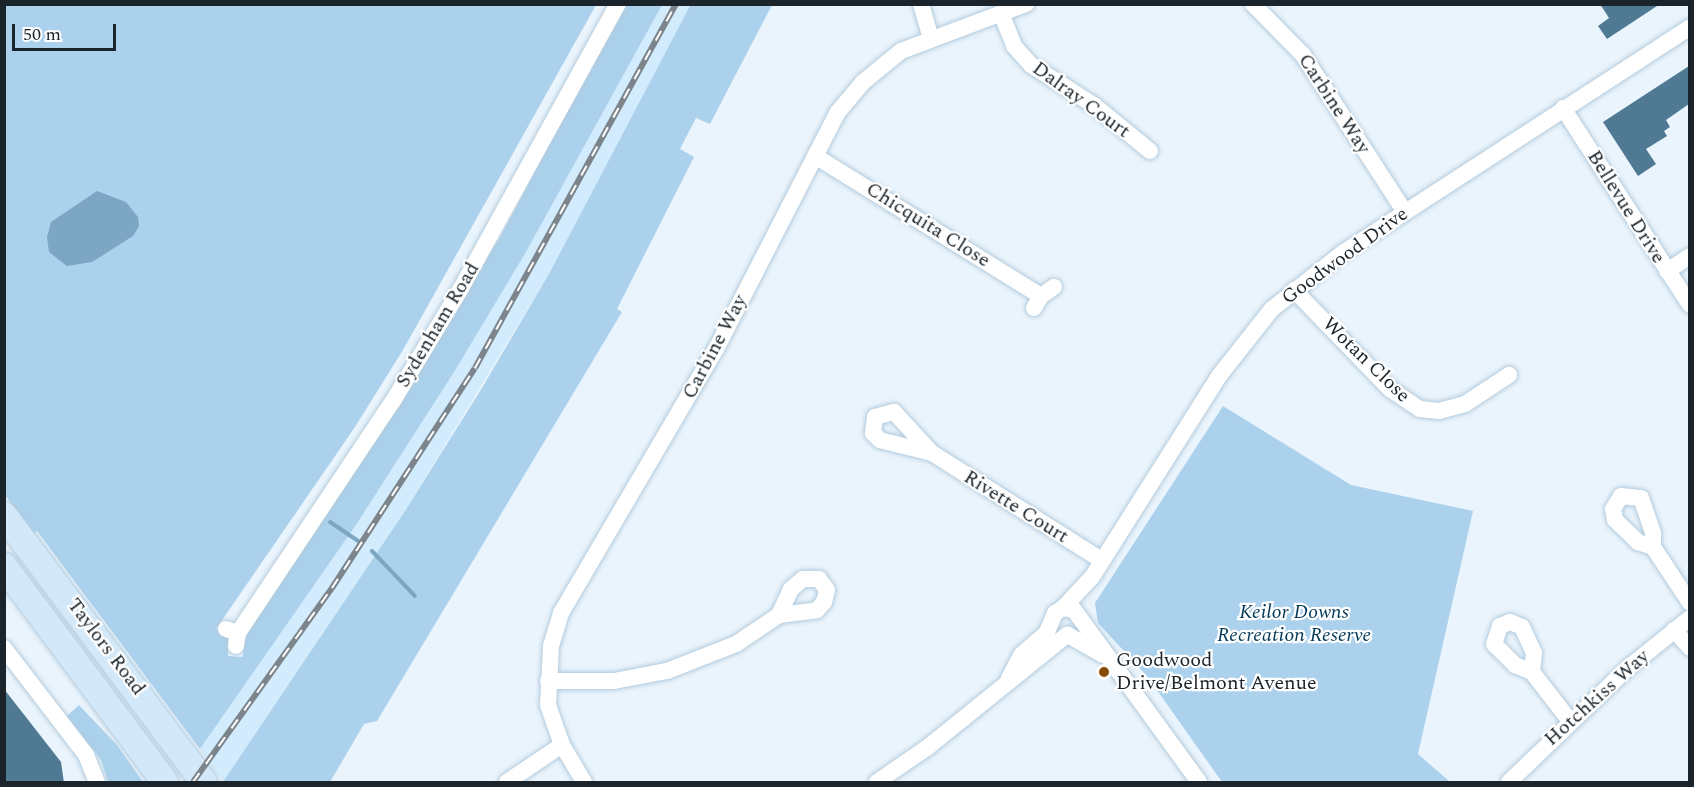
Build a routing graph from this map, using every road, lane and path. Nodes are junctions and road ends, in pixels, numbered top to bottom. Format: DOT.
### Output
graph roads {
  1 [pos="618,4"];
  2 [pos="921,4"];
  3 [pos="1026,4"];
  4 [pos="1253,4"];
  5 [pos="1001,13"];
  6 [pos="1689,27"];
  7 [pos="931,38"];
  8 [pos="1563,108"];
  9 [pos="1151,151"];
  10 [pos="815,156"];
  11 [pos="1405,212"];
  12 [pos="1689,256"];
  13 [pos="1667,271"];
  14 [pos="1294,290"];
  15 [pos="1043,297"];
  16 [pos="1689,305"];
  17 [pos="1509,375"];
  18 [pos="932,453"];
  19 [pos="4,515"];
  20 [pos="1653,547"];
  21 [pos="1101,560"];
  22 [pos="4,566"];
  23 [pos="1092,577"];
  24 [pos="1689,603"];
  25 [pos="1063,608"];
  26 [pos="779,615"];
  27 [pos="1079,617"];
  28 [pos="1689,618"];
  29 [pos="1052,622"];
  30 [pos="1674,630"];
  31 [pos="1067,634"];
  32 [pos="233,636"];
  33 [pos="4,648"];
  34 [pos="1689,648"];
  35 [pos="1109,659"];
  36 [pos="1532,672"];
  37 [pos="1009,678"];
  38 [pos="548,681"];
  39 [pos="1570,721"];
  40 [pos="562,746"];
  41 [pos="97,783"];
  42 [pos="165,783"];
  43 [pos="204,783"];
  44 [pos="507,783"];
  45 [pos="584,783"];
  46 [pos="877,783"];
  47 [pos="1199,783"];
  48 [pos="1509,783"];
  1 -- 32 [label="street, Sydenham Road"];
  2 -- 7 [label="street"];
  3 -- 5 [label="street, Carbine Way"];
  4 -- 11 [label="street, Carbine Way"];
  5 -- 7 [label="street, Carbine Way"];
  5 -- 9 [label="street, Dalray Court"];
  6 -- 8 [label="street, Goodwood Drive"];
  7 -- 10 [label="street, Carbine Way"];
  8 -- 11 [label="street, Goodwood Drive"];
  8 -- 13 [label="street, Bellevue Drive"];
  10 -- 15 [label="street, Chicquita Close"];
  10 -- 38 [label="street, Carbine Way"];
  11 -- 14 [label="street, Goodwood Drive"];
  12 -- 13 [label="street"];
  13 -- 16 [label="street, Bellevue Drive"];
  14 -- 17 [label="street, Wotan Close"];
  14 -- 21 [label="street, Goodwood Drive"];
  18 -- 21 [label="street, Rivette Court"];
  19 -- 43 [label="main road, Taylors Road"];
  20 -- 24 [label="street"];
  21 -- 23 [label="street, Goodwood Drive"];
  22 -- 42 [label="main road, Taylors Road"];
  23 -- 25 [label="street, Goodwood Drive"];
  23 -- 27 [label="street, Goodwood Drive"];
  25 -- 27 [label="street"];
  25 -- 29 [label="street"];
  26 -- 38 [label="street"];
  27 -- 31 [label="street"];
  27 -- 35 [label="street"];
  28 -- 30 [label="street, Hotchkiss Way"];
  29 -- 31 [label="street"];
  29 -- 37 [label="street"];
  30 -- 34 [label="street"];
  30 -- 39 [label="street, Hotchkiss Way"];
  31 -- 35 [label="street"];
  31 -- 37 [label="street"];
  33 -- 41 [label="street"];
  35 -- 47 [label="street"];
  36 -- 39 [label="street"];
  37 -- 46 [label="street"];
  38 -- 40 [label="street, Carbine Way"];
  39 -- 48 [label="street, Hotchkiss Way"];
  40 -- 44 [label="street"];
  40 -- 45 [label="street, Carbine Way"];
}
